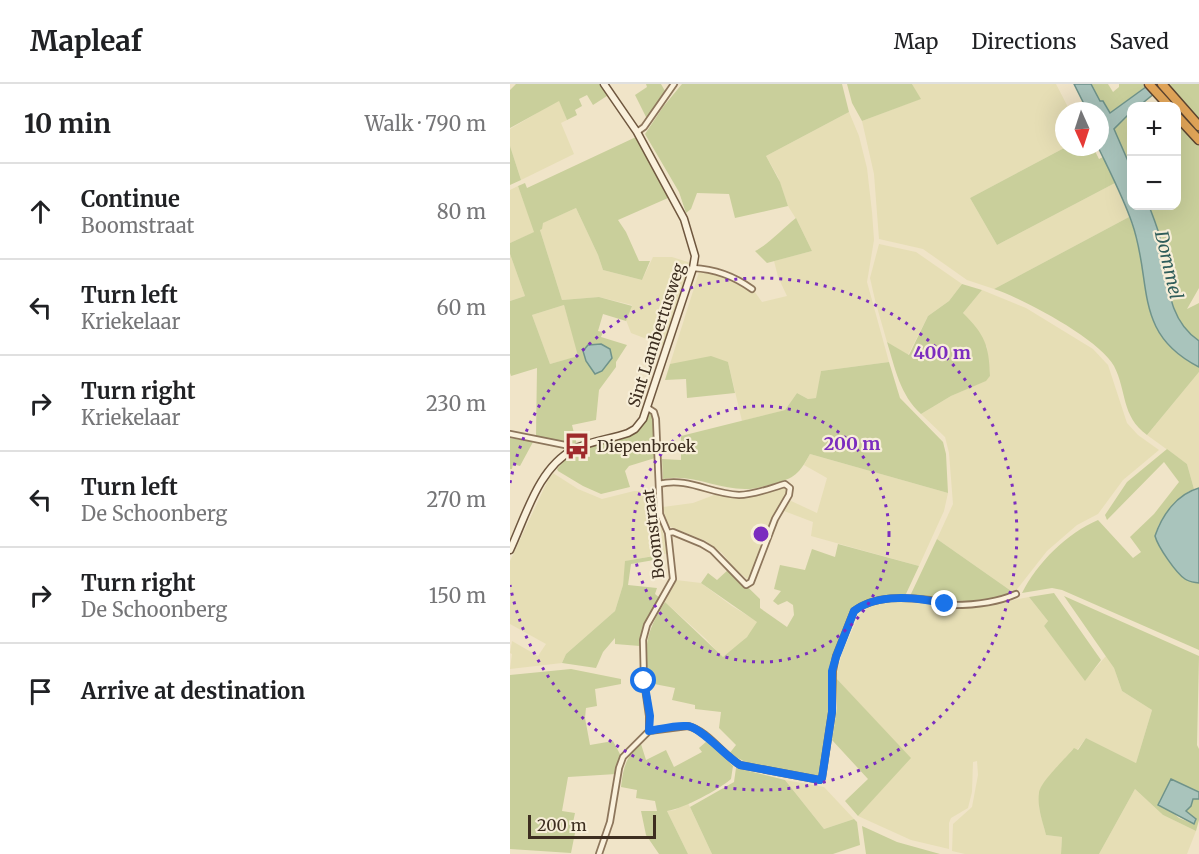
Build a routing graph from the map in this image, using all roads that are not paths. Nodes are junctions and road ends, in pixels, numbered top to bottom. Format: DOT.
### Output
graph roads {
  1 [pos="604,84"];
  2 [pos="674,84"];
  3 [pos="1149,84"];
  4 [pos="1164,86"];
  5 [pos="1165,102"];
  6 [pos="1181,120"];
  7 [pos="1199,126"];
  8 [pos="637,132"];
  9 [pos="1199,140"];
  10 [pos="693,268"];
  11 [pos="752,289"];
  12 [pos="648,408"];
  13 [pos="510,434"];
  14 [pos="573,450"];
  15 [pos="659,484"];
  16 [pos="668,533"];
  17 [pos="510,550"];
  18 [pos="1016,594"];
  19 [pos="649,731"];
  20 [pos="599,854"];
  1 -- 8 [label="street, Sint Lambertusweg"];
  2 -- 8 [label="street"];
  3 -- 5 [label="highway"];
  4 -- 7 [label="highway"];
  6 -- 9 [label="highway"];
  8 -- 10 [label="street, Sint Lambertusweg"];
  10 -- 11 [label="street"];
  10 -- 12 [label="street, Sint Lambertusweg"];
  12 -- 14 [label="street, Sint Lambertusweg"];
  12 -- 15 [label="street, Boomstraat"];
  13 -- 14 [label="street"];
  14 -- 17 [label="street, Sint Lambertusweg"];
  15 -- 16 [label="street, Boomstraat"];
  15 -- 16 [label="street"];
  16 -- 19 [label="street, Boomstraat"];
  18 -- 19 [label="street"];
  19 -- 20 [label="street"];
}
